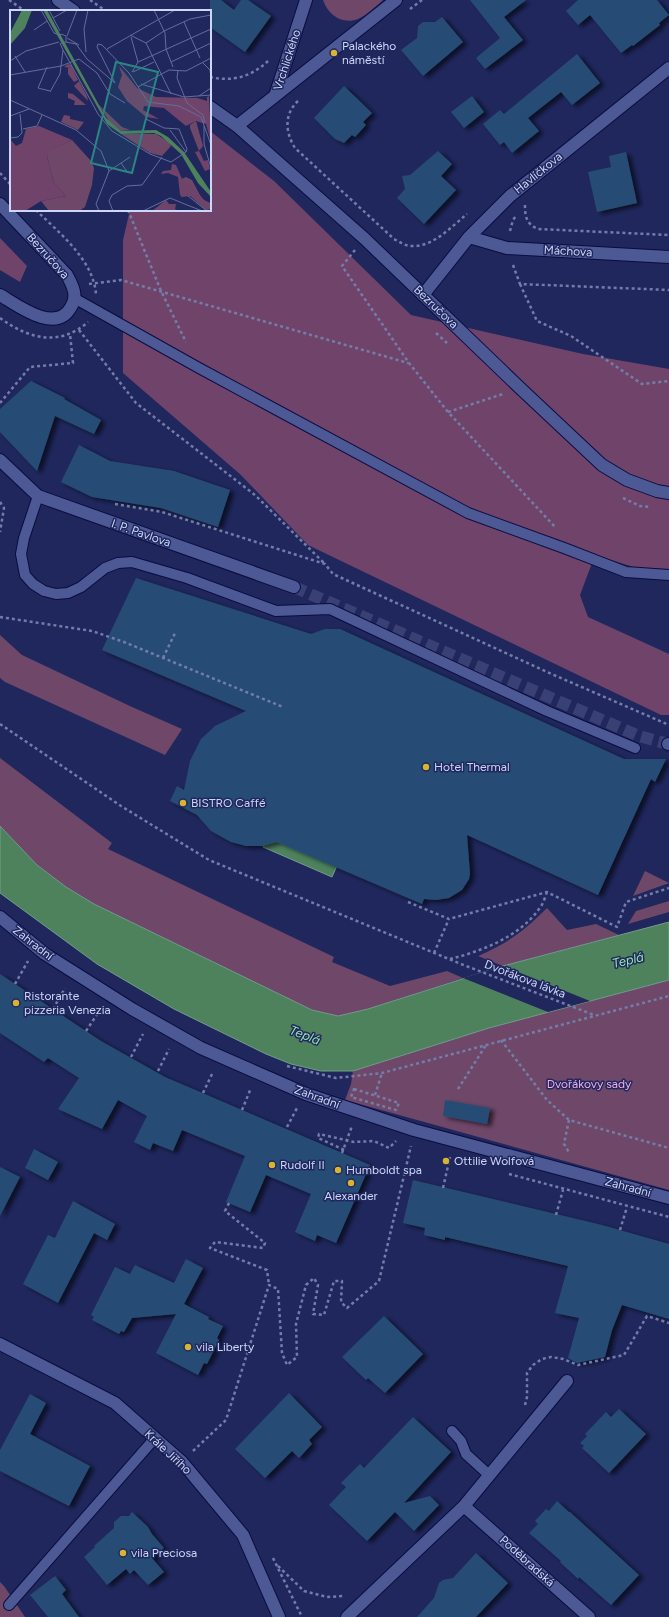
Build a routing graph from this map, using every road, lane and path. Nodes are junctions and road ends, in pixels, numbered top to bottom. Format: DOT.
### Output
graph roads {
  1 [pos="9,0"];
  2 [pos="58,0"];
  3 [pos="90,0"];
  4 [pos="306,0"];
  5 [pos="396,0"];
  6 [pos="422,0"];
  7 [pos="24,10"];
  8 [pos="73,10"];
  9 [pos="105,10"];
  10 [pos="410,10"];
  11 [pos="270,58"];
  12 [pos="669,68"];
  13 [pos="211,77"];
  14 [pos="275,96"];
  15 [pos="303,97"];
  16 [pos="211,108"];
  17 [pos="237,126"];
  18 [pos="0,174"];
  19 [pos="10,184"];
  20 [pos="528,199"];
  21 [pos="0,204"];
  22 [pos="525,205"];
  23 [pos="472,209"];
  24 [pos="521,209"];
  25 [pos="128,211"];
  26 [pos="518,212"];
  27 [pos="669,235"];
  28 [pos="469,237"];
  29 [pos="365,239"];
  30 [pos="507,248"];
  31 [pos="669,257"];
  32 [pos="95,284"];
  33 [pos="520,284"];
  34 [pos="669,290"];
  35 [pos="161,291"];
  36 [pos="0,295"];
  37 [pos="423,295"];
  38 [pos="74,298"];
  39 [pos="409,363"];
  40 [pos="199,368"];
  41 [pos="669,381"];
  42 [pos="505,393"];
  43 [pos="0,403"];
  44 [pos="448,412"];
  45 [pos="0,460"];
  46 [pos="669,492"];
  47 [pos="38,496"];
  48 [pos="0,502"];
  49 [pos="108,503"];
  50 [pos="557,528"];
  51 [pos="0,532"];
  52 [pos="325,564"];
  53 [pos="669,575"];
  54 [pos="294,587"];
  55 [pos="0,617"];
  56 [pos="176,631"];
  57 [pos="162,658"];
  58 [pos="283,707"];
  59 [pos="0,724"];
  60 [pos="669,725"];
  61 [pos="635,748"];
  62 [pos="669,888"];
  63 [pos="547,892"];
  64 [pos="408,902"];
  65 [pos="0,917"];
  66 [pos="450,919"];
  67 [pos="434,953"];
  68 [pos="450,960"];
  69 [pos="28,961"];
  70 [pos="15,984"];
  71 [pos="65,988"];
  72 [pos="669,996"];
  73 [pos="53,1009"];
  74 [pos="100,1010"];
  75 [pos="594,1015"];
  76 [pos="86,1031"];
  77 [pos="143,1034"];
  78 [pos="501,1040"];
  79 [pos="486,1044"];
  80 [pos="169,1049"];
  81 [pos="131,1057"];
  82 [pos="285,1065"];
  83 [pos="158,1071"];
  84 [pos="213,1072"];
  85 [pos="382,1073"];
  86 [pos="251,1088"];
  87 [pos="354,1089"];
  88 [pos="458,1089"];
  89 [pos="203,1093"];
  90 [pos="375,1095"];
  91 [pos="399,1103"];
  92 [pos="297,1107"];
  93 [pos="242,1110"];
  94 [pos="352,1126"];
  95 [pos="287,1127"];
  96 [pos="414,1130"];
  97 [pos="347,1139"];
  98 [pos="396,1140"];
  99 [pos="669,1148"];
  100 [pos="344,1150"];
  101 [pos="342,1153"];
  102 [pos="450,1157"];
  103 [pos="443,1188"];
  104 [pos="563,1190"];
  105 [pos="669,1198"];
  106 [pos="229,1203"];
  107 [pos="627,1207"];
  108 [pos="556,1215"];
  109 [pos="620,1230"];
  110 [pos="268,1285"];
  111 [pos="669,1324"];
  112 [pos="0,1344"];
  113 [pos="567,1380"];
  114 [pos="524,1408"];
  115 [pos="452,1431"];
  116 [pos="155,1438"];
  117 [pos="182,1462"];
  118 [pos="490,1475"];
  119 [pos="464,1506"];
  120 [pos="278,1566"];
  121 [pos="350,1595"];
  122 [pos="9,1605"];
  123 [pos="279,1617"];
  124 [pos="347,1617"];
  125 [pos="589,1617"];
  1 -- 7 [label="path"];
  2 -- 8 [label="street"];
  3 -- 9 [label="path"];
  4 -- 14 [label="street, Vrchlického"];
  5 -- 14 [label="street"];
  6 -- 10 [label="path"];
  11 -- 13 [label="path"];
  12 -- 28 [label="street, Havlíčkova"];
  14 -- 17 [label="street, Vrchlického"];
  15 -- 23 [label="path"];
  16 -- 17 [label="street, Bezručova"];
  17 -- 29 [label="street, Bezručova"];
  18 -- 19 [label="path"];
  20 -- 22 [label="path"];
  21 -- 38 [label="street, Bezručova"];
  22 -- 24 [label="path"];
  22 -- 27 [label="path"];
  25 -- 35 [label="path"];
  26 -- 30 [label="path"];
  28 -- 30 [label="street, Máchova"];
  28 -- 37 [label="street, Havlíčkova"];
  29 -- 37 [label="street, Bezručova"];
  29 -- 39 [label="path"];
  30 -- 31 [label="street, Máchova"];
  30 -- 33 [label="path"];
  32 -- 35 [label="path"];
  33 -- 34 [label="path"];
  33 -- 41 [label="path"];
  35 -- 39 [label="path"];
  35 -- 40 [label="path"];
  36 -- 38 [label="street"];
  37 -- 46 [label="street, Bezručova"];
  38 -- 40 [label="lane"];
  39 -- 44 [label="path"];
  40 -- 53 [label="lane"];
  42 -- 44 [label="path"];
  43 -- 52 [label="path"];
  44 -- 50 [label="path"];
  45 -- 47 [label="street, I. P. Pavlova"];
  47 -- 54 [label="street, I. P. Pavlova"];
  47 -- 61 [label="lane"];
  48 -- 51 [label="path"];
  49 -- 52 [label="path"];
  52 -- 60 [label="path"];
  55 -- 57 [label="path"];
  56 -- 57 [label="path"];
  57 -- 58 [label="path"];
  59 -- 67 [label="path, Dvořákova lávka"];
  62 -- 63 [label="path"];
  63 -- 66 [label="path"];
  63 -- 68 [label="path"];
  64 -- 66 [label="path"];
  65 -- 96 [label="street, Zahradní"];
  66 -- 67 [label="path"];
  67 -- 68 [label="path, Dvořákova lávka"];
  68 -- 75 [label="path, Dvořákova lávka"];
  69 -- 70 [label="path"];
  71 -- 73 [label="path"];
  72 -- 75 [label="path"];
  74 -- 76 [label="path"];
  75 -- 78 [label="path"];
  77 -- 81 [label="path"];
  78 -- 79 [label="path"];
  78 -- 99 [label="path"];
  79 -- 85 [label="path"];
  79 -- 88 [label="path"];
  80 -- 83 [label="path"];
  82 -- 85 [label="path"];
  84 -- 89 [label="path"];
  85 -- 90 [label="path"];
  86 -- 93 [label="path"];
  87 -- 90 [label="path"];
  90 -- 91 [label="path"];
  92 -- 95 [label="path"];
  94 -- 97 [label="path"];
  96 -- 105 [label="street, Zahradní"];
  96 -- 110 [label="path"];
  97 -- 98 [label="path"];
  97 -- 100 [label="path"];
  97 -- 100 [label="path"];
  100 -- 101 [label="path"];
  102 -- 103 [label="path"];
  104 -- 108 [label="path"];
  106 -- 110 [label="path"];
  107 -- 109 [label="path"];
  110 -- 117 [label="path"];
  111 -- 114 [label="path"];
  112 -- 116 [label="street, Krále Jiřího"];
  113 -- 118 [label="street"];
  115 -- 118 [label="lane"];
  116 -- 117 [label="street, Krále Jiřího"];
  116 -- 122 [label="lane"];
  117 -- 123 [label="street, Krále Jiřího"];
  118 -- 119 [label="street"];
  119 -- 124 [label="street"];
  119 -- 125 [label="street, Poděbradská"];
  120 -- 121 [label="path"];
}
